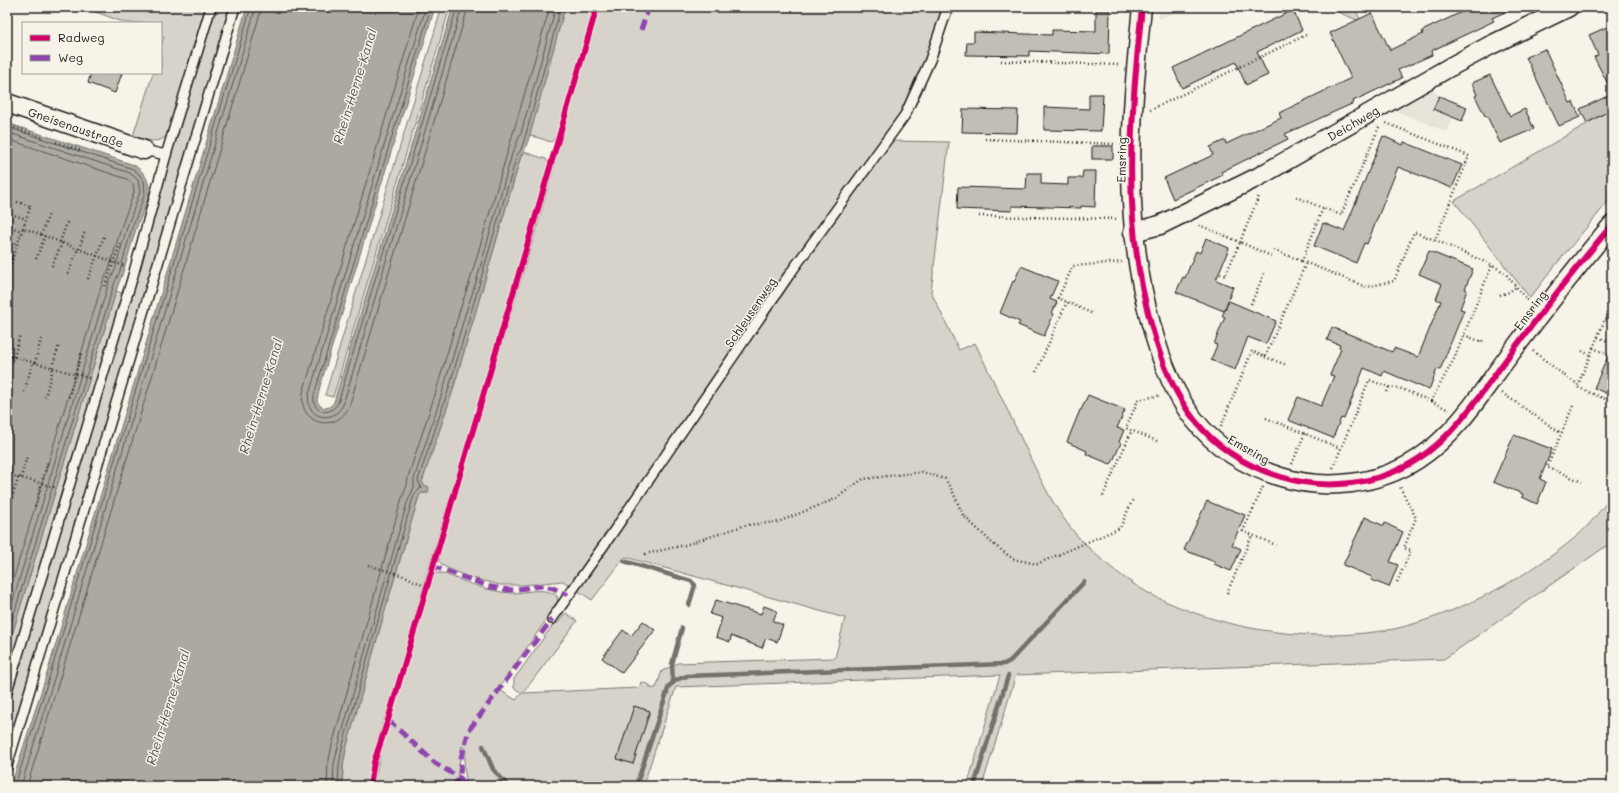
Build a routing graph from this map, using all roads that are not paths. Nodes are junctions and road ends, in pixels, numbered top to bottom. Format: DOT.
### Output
graph roads {
  1 [pos="211,7"];
  2 [pos="235,7"];
  3 [pos="948,7"];
  4 [pos="1142,7"];
  5 [pos="1569,7"];
  6 [pos="7,103"];
  7 [pos="144,150"];
  8 [pos="166,155"];
  9 [pos="1612,225"];
  10 [pos="1133,226"];
  11 [pos="552,620"];
  12 [pos="7,691"];
  13 [pos="7,766"];
  1 -- 8 [label="lane"];
  2 -- 13 [label="lane"];
  3 -- 11 [label="lane, Schleusenweg"];
  4 -- 10 [label="street, Emsring"];
  5 -- 10 [label="street, Deichweg"];
  6 -- 7 [label="street, Gneisenaustraße"];
  7 -- 8 [label="lane"];
  8 -- 12 [label="lane"];
  9 -- 10 [label="street, Emsring"];
}
